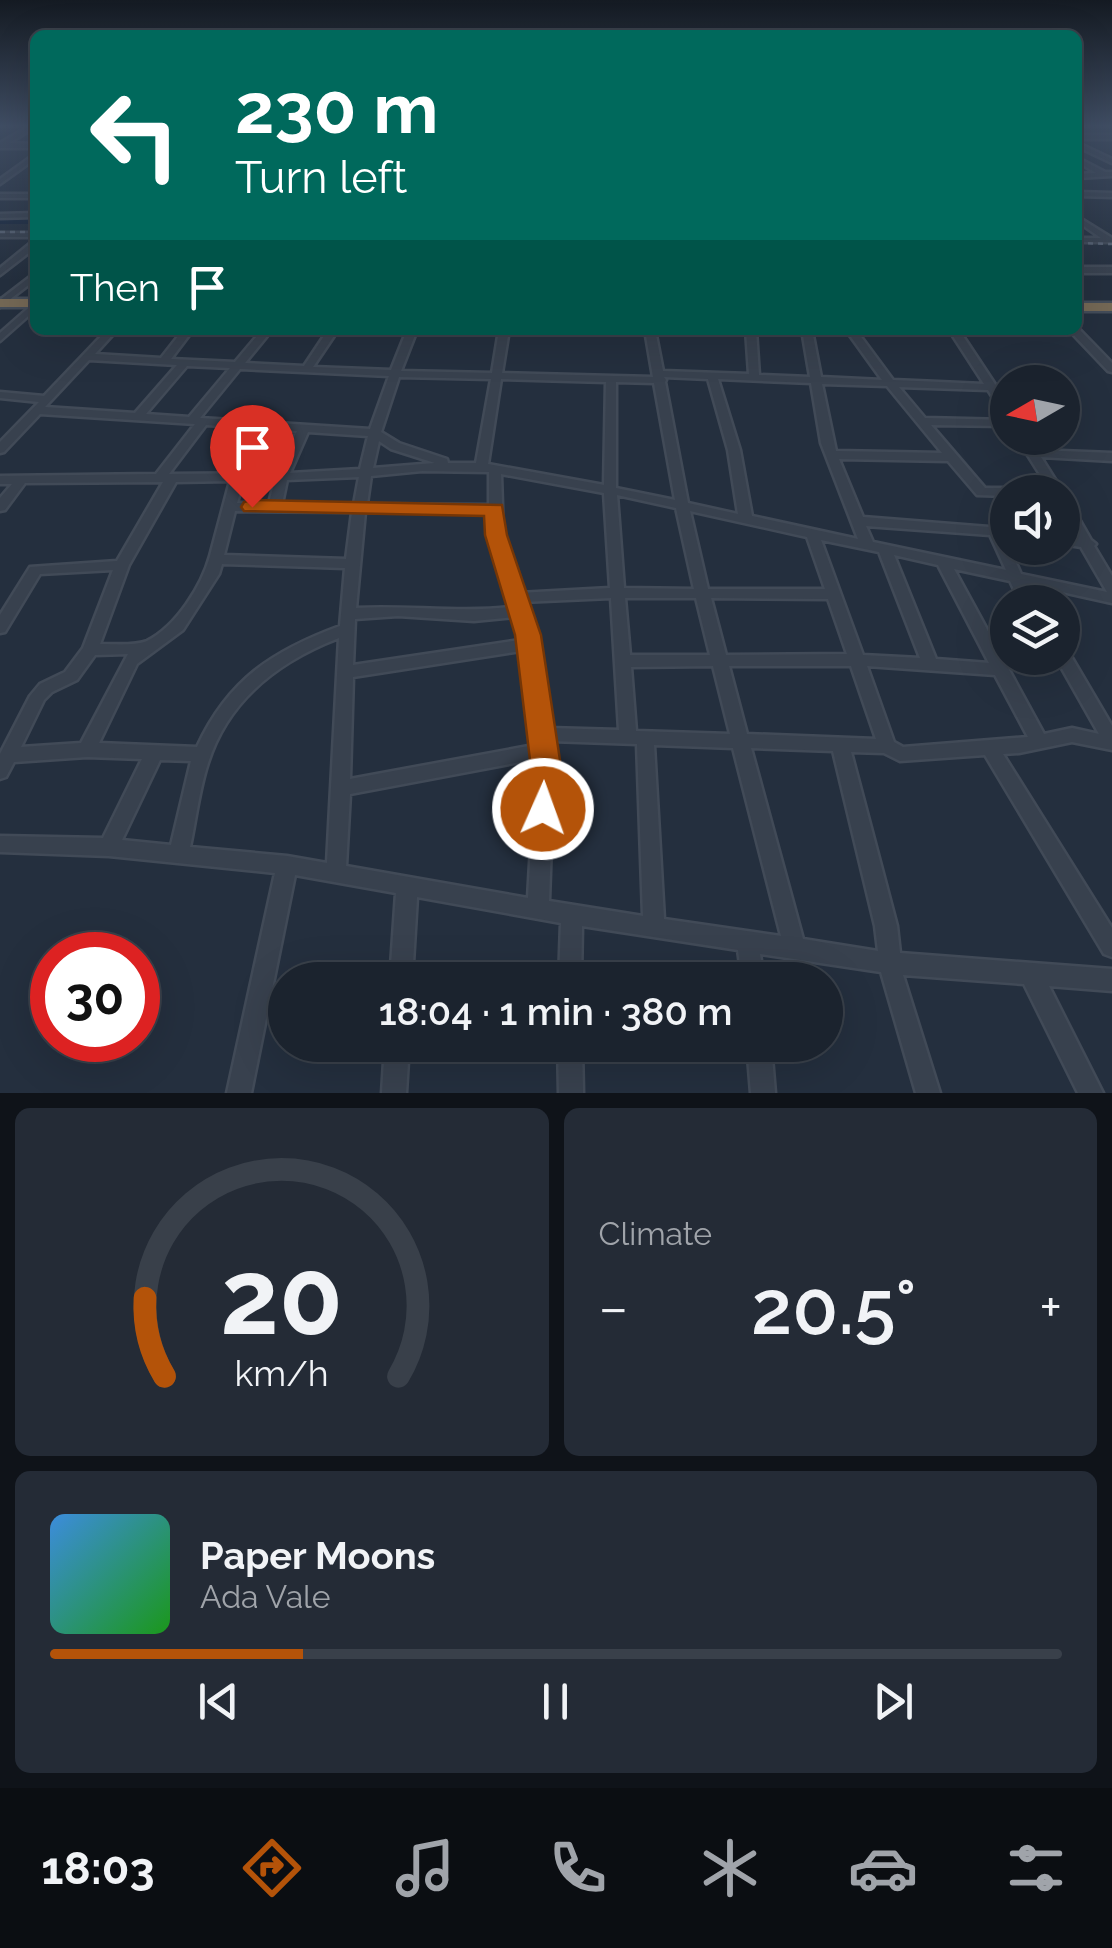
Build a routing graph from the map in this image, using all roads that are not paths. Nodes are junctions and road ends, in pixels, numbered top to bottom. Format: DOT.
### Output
graph roads {
  1 [pos="1085,178"];
  2 [pos="1082,194"];
  3 [pos="1110,195"];
  4 [pos="0,196"];
  5 [pos="30,199"];
  6 [pos="30,205"];
  7 [pos="30,215"];
  8 [pos="0,216"];
  9 [pos="20,216"];
  10 [pos="1082,222"];
  11 [pos="1,236"];
  12 [pos="30,236"];
  13 [pos="1082,240"];
  14 [pos="1111,240"];
  15 [pos="30,248"];
  16 [pos="1082,270"];
  17 [pos="0,272"];
  18 [pos="1109,273"];
  19 [pos="30,280"];
  20 [pos="0,304"];
  21 [pos="1082,304"];
  22 [pos="30,305"];
  23 [pos="1112,306"];
  24 [pos="30,310"];
  25 [pos="107,335"];
  26 [pos="184,335"];
  27 [pos="263,335"];
  28 [pos="329,335"];
  29 [pos="410,335"];
  30 [pos="503,335"];
  31 [pos="651,335"];
  32 [pos="751,335"];
  33 [pos="807,335"];
  34 [pos="856,335"];
  35 [pos="957,335"];
  36 [pos="1079,335"];
  37 [pos="0,338"];
  38 [pos="86,357"];
  39 [pos="164,360"];
  40 [pos="186,361"];
  41 [pos="238,366"];
  42 [pos="1112,369"];
  43 [pos="306,370"];
  44 [pos="397,374"];
  45 [pos="498,375"];
  46 [pos="712,376"];
  47 [pos="661,377"];
  48 [pos="754,378"];
  49 [pos="611,379"];
  50 [pos="818,379"];
  51 [pos="889,382"];
  52 [pos="990,386"];
  53 [pos="0,395"];
  54 [pos="41,405"];
  55 [pos="137,418"];
  56 [pos="921,421"];
  57 [pos="196,422"];
  58 [pos="990,423"];
  59 [pos="304,428"];
  60 [pos="374,432"];
  61 [pos="0,450"];
  62 [pos="831,454"];
  63 [pos="1059,455"];
  64 [pos="1112,457"];
  65 [pos="951,458"];
  66 [pos="456,466"];
  67 [pos="488,468"];
  68 [pos="366,472"];
  69 [pos="238,476"];
  70 [pos="282,476"];
  71 [pos="166,477"];
  72 [pos="0,480"];
  73 [pos="21,480"];
  74 [pos="610,490"];
  75 [pos="990,493"];
  76 [pos="229,506"];
  77 [pos="684,506"];
  78 [pos="0,507"];
  79 [pos="276,507"];
  80 [pos="362,508"];
  81 [pos="495,510"];
  82 [pos="746,520"];
  83 [pos="858,520"];
  84 [pos="990,530"];
  85 [pos="1080,530"];
  86 [pos="813,535"];
  87 [pos="1080,543"];
  88 [pos="1089,544"];
  89 [pos="868,547"];
  90 [pos="885,551"];
  91 [pos="214,559"];
  92 [pos="122,564"];
  93 [pos="353,564"];
  94 [pos="945,564"];
  95 [pos="1013,565"];
  96 [pos="1018,580"];
  97 [pos="1020,585"];
  98 [pos="1112,589"];
  99 [pos="21,593"];
  100 [pos="0,594"];
  101 [pos="616,594"];
  102 [pos="704,594"];
  103 [pos="832,594"];
  104 [pos="1112,598"];
  105 [pos="516,604"];
  106 [pos="346,622"];
  107 [pos="0,628"];
  108 [pos="529,644"];
  109 [pos="143,648"];
  110 [pos="90,650"];
  111 [pos="990,652"];
  112 [pos="721,659"];
  113 [pos="621,660"];
  114 [pos="856,660"];
  115 [pos="929,662"];
  116 [pos="990,669"];
  117 [pos="344,672"];
  118 [pos="1002,675"];
  119 [pos="1073,675"];
  120 [pos="636,737"];
  121 [pos="740,741"];
  122 [pos="542,742"];
  123 [pos="1039,742"];
  124 [pos="1112,742"];
  125 [pos="841,746"];
  126 [pos="887,746"];
  127 [pos="86,750"];
  128 [pos="990,750"];
  129 [pos="154,753"];
  130 [pos="202,754"];
  131 [pos="4,764"];
  132 [pos="343,788"];
  133 [pos="0,844"];
  134 [pos="110,848"];
  135 [pos="179,854"];
  136 [pos="286,865"];
  137 [pos="336,873"];
  138 [pos="407,886"];
  139 [pos="538,909"];
  140 [pos="572,915"];
  141 [pos="654,927"];
  142 [pos="748,941"];
  143 [pos="794,947"];
  144 [pos="1112,947"];
  145 [pos="402,962"];
  146 [pos="571,962"];
  147 [pos="751,962"];
  148 [pos="890,963"];
  149 [pos="1030,974"];
  150 [pos="1112,980"];
  151 [pos="396,1062"];
  152 [pos="570,1062"];
  153 [pos="760,1062"];
  154 [pos="239,1093"];
  155 [pos="394,1093"];
  156 [pos="570,1093"];
  157 [pos="763,1093"];
  158 [pos="928,1093"];
  159 [pos="1090,1093"];
  1 -- 3 [label="street"];
  2 -- 3 [label="street"];
  4 -- 5 [label="street"];
  6 -- 9 [label="street"];
  7 -- 9 [label="street"];
  8 -- 9 [label="street"];
  10 -- 14 [label="street"];
  11 -- 12 [label="street"];
  13 -- 14 [label="street"];
  15 -- 17 [label="street"];
  16 -- 18 [label="street"];
  19 -- 20 [label="street"];
  20 -- 22 [label="highway"];
  21 -- 23 [label="highway"];
  24 -- 37 [label="street"];
  25 -- 38 [label="street"];
  26 -- 39 [label="street"];
  27 -- 41 [label="street"];
  28 -- 43 [label="street"];
  29 -- 44 [label="street"];
  30 -- 45 [label="street"];
  31 -- 47 [label="street"];
  32 -- 48 [label="street"];
  33 -- 50 [label="street"];
  34 -- 51 [label="street"];
  35 -- 52 [label="street"];
  36 -- 42 [label="street"];
  38 -- 39 [label="street"];
  38 -- 54 [label="street"];
  39 -- 40 [label="street"];
  40 -- 41 [label="street"];
  40 -- 55 [label="street"];
  41 -- 43 [label="street"];
  41 -- 57 [label="street"];
  43 -- 44 [label="street"];
  44 -- 45 [label="street"];
  44 -- 60 [label="street"];
  45 -- 49 [label="street"];
  45 -- 67 [label="street"];
  46 -- 47 [label="street"];
  46 -- 48 [label="street"];
  46 -- 82 [label="street"];
  47 -- 49 [label="street"];
  47 -- 77 [label="street"];
  48 -- 50 [label="street"];
  49 -- 74 [label="street"];
  50 -- 51 [label="street"];
  50 -- 62 [label="street"];
  51 -- 52 [label="street"];
  51 -- 56 [label="street"];
  53 -- 54 [label="street"];
  54 -- 55 [label="street"];
  54 -- 61 [label="street"];
  55 -- 57 [label="street"];
  56 -- 58 [label="street"];
  56 -- 65 [label="street"];
  57 -- 59 [label="street"];
  57 -- 71 [label="street"];
  59 -- 60 [label="street"];
  59 -- 70 [label="street"];
  60 -- 66 [label="street"];
  60 -- 68 [label="street"];
  62 -- 65 [label="street"];
  62 -- 83 [label="street"];
  63 -- 64 [label="street"];
  65 -- 75 [label="street"];
  66 -- 67 [label="street"];
  66 -- 68 [label="street"];
  67 -- 74 [label="street"];
  67 -- 81 [label="street"];
  68 -- 70 [label="street"];
  68 -- 80 [label="street"];
  69 -- 70 [label="street"];
  69 -- 71 [label="street"];
  69 -- 76 [label="street"];
  70 -- 79 [label="street"];
  71 -- 73 [label="street"];
  71 -- 92 [label="street"];
  72 -- 73 [label="street"];
  73 -- 78 [label="street"];
  74 -- 77 [label="street"];
  74 -- 101 [label="street"];
  76 -- 79 [label="street"];
  76 -- 91 [label="street"];
  77 -- 82 [label="street"];
  77 -- 102 [label="street"];
  79 -- 80 [label="street"];
  80 -- 81 [label="street"];
  80 -- 93 [label="street"];
  81 -- 105 [label="street"];
  82 -- 86 [label="street"];
  83 -- 84 [label="street"];
  83 -- 89 [label="street"];
  85 -- 88 [label="street"];
  86 -- 89 [label="street"];
  86 -- 103 [label="street"];
  87 -- 88 [label="street"];
  88 -- 98 [label="street"];
  89 -- 90 [label="street"];
  90 -- 94 [label="street"];
  90 -- 115 [label="street"];
  91 -- 93 [label="street"];
  91 -- 109 [label="street"];
  92 -- 99 [label="street"];
  92 -- 110 [label="street"];
  93 -- 106 [label="street"];
  94 -- 96 [label="street"];
  94 -- 111 [label="street"];
  95 -- 96 [label="street"];
  96 -- 97 [label="street"];
  96 -- 104 [label="street"];
  99 -- 100 [label="street"];
  99 -- 107 [label="street"];
  101 -- 102 [label="street"];
  101 -- 105 [label="street"];
  101 -- 113 [label="street"];
  102 -- 103 [label="street"];
  102 -- 112 [label="street"];
  103 -- 114 [label="street"];
  105 -- 106 [label="street"];
  105 -- 108 [label="street"];
  106 -- 117 [label="street"];
  106 -- 130 [label="street"];
  108 -- 117 [label="street"];
  108 -- 122 [label="street"];
  109 -- 110 [label="street"];
  109 -- 127 [label="street"];
  110 -- 131 [label="street"];
  112 -- 113 [label="street"];
  112 -- 114 [label="street"];
  112 -- 121 [label="street"];
  113 -- 120 [label="street"];
  114 -- 115 [label="street"];
  114 -- 126 [label="street"];
  115 -- 116 [label="street"];
  117 -- 132 [label="street"];
  118 -- 123 [label="street"];
  119 -- 124 [label="street"];
  120 -- 121 [label="street"];
  120 -- 122 [label="street"];
  120 -- 141 [label="street"];
  121 -- 125 [label="street"];
  121 -- 143 [label="street"];
  122 -- 132 [label="street"];
  122 -- 139 [label="street"];
  123 -- 124 [label="street"];
  123 -- 128 [label="street"];
  125 -- 126 [label="street"];
  125 -- 148 [label="street"];
  126 -- 128 [label="street"];
  127 -- 129 [label="street"];
  127 -- 131 [label="street"];
  128 -- 144 [label="street"];
  129 -- 130 [label="street"];
  129 -- 134 [label="street"];
  130 -- 135 [label="street"];
  132 -- 137 [label="street"];
  133 -- 134 [label="street"];
  134 -- 135 [label="street"];
  135 -- 136 [label="street"];
  136 -- 137 [label="street"];
  136 -- 154 [label="street"];
  137 -- 138 [label="street"];
  138 -- 139 [label="street"];
  138 -- 145 [label="street"];
  139 -- 140 [label="street"];
  140 -- 141 [label="street"];
  140 -- 146 [label="street"];
  141 -- 142 [label="street"];
  142 -- 143 [label="street"];
  142 -- 147 [label="street"];
  143 -- 148 [label="street"];
  148 -- 149 [label="street"];
  148 -- 158 [label="street"];
  149 -- 150 [label="street"];
  149 -- 159 [label="street"];
  151 -- 155 [label="street"];
  152 -- 156 [label="street"];
  153 -- 157 [label="street"];
}
